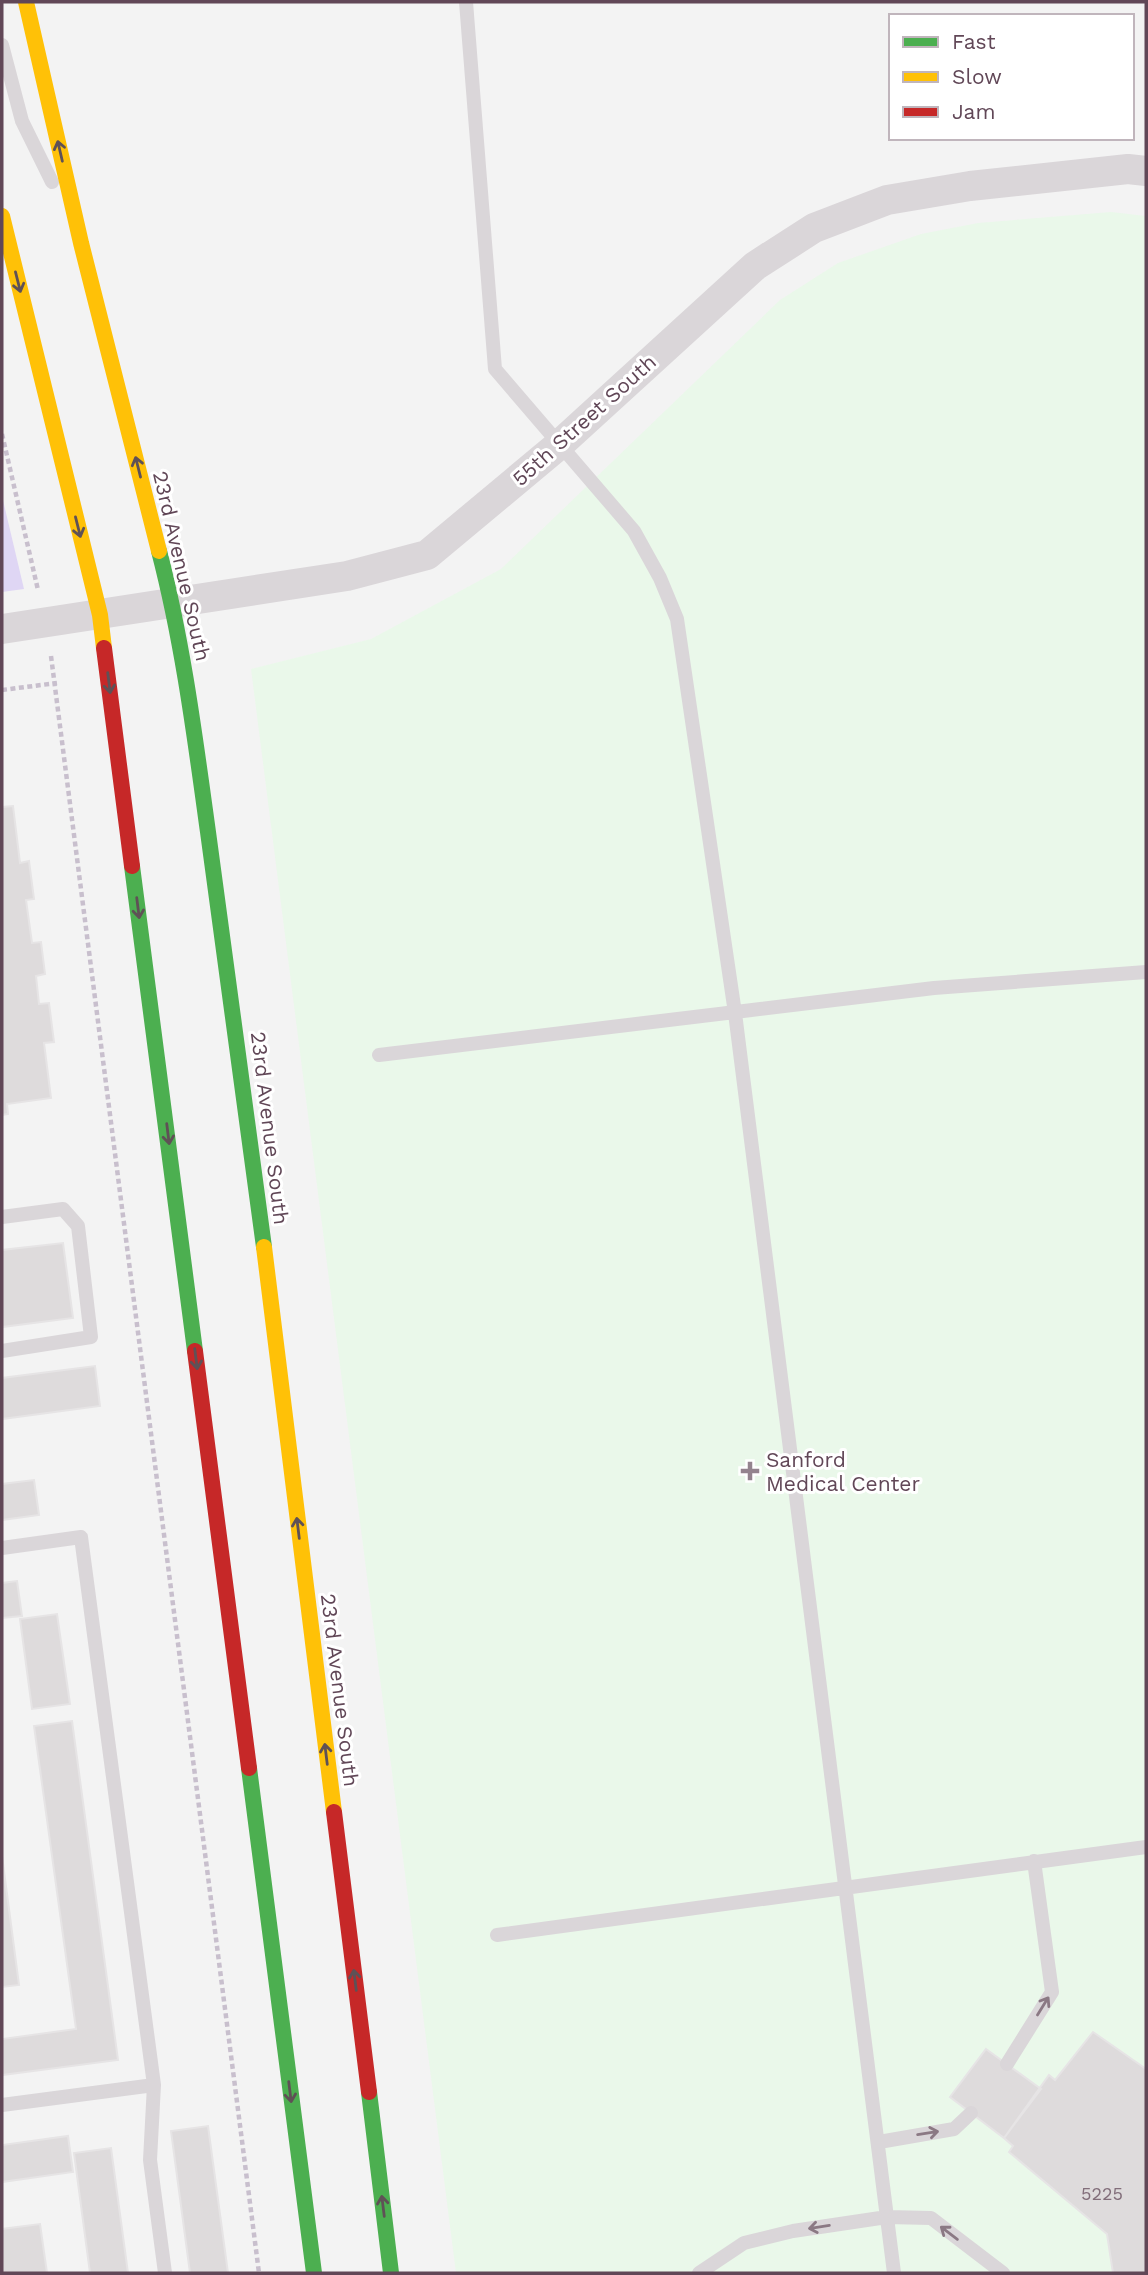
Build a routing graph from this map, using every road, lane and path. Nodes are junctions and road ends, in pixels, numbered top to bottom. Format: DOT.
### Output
graph roads {
  1 [pos="26,2"];
  2 [pos="466,2"];
  3 [pos="2,44"];
  4 [pos="1146,171"];
  5 [pos="2,216"];
  6 [pos="81,243"];
  7 [pos="2,434"];
  8 [pos="560,444"];
  9 [pos="173,604"];
  10 [pos="100,615"];
  11 [pos="45,623"];
  12 [pos="2,629"];
  13 [pos="57,682"];
  14 [pos="2,690"];
  15 [pos="1146,972"];
  16 [pos="735,1013"];
  17 [pos="379,1055"];
  18 [pos="2,1217"];
  19 [pos="2,1352"];
  20 [pos="2,1548"];
  21 [pos="1146,1847"];
  22 [pos="1034,1861"];
  23 [pos="846,1888"];
  24 [pos="497,1935"];
  25 [pos="1007,2064"];
  26 [pos="154,2085"];
  27 [pos="2,2105"];
  28 [pos="971,2113"];
  29 [pos="879,2141"];
  30 [pos="887,2217"];
  31 [pos="165,2273"];
  32 [pos="259,2273"];
  33 [pos="314,2273"];
  34 [pos="391,2273"];
  35 [pos="699,2273"];
  36 [pos="894,2273"];
  37 [pos="1003,2273"];
  6 -- 1 [label="street, 23rd Avenue South, one-way"];
  2 -- 8 [label="lane"];
  3 -- 6 [label="lane"];
  4 -- 8 [label="street, 55th Street South"];
  5 -- 10 [label="street, one-way"];
  9 -- 6 [label="street, 23rd Avenue South, one-way"];
  7 -- 11 [label="path"];
  8 -- 9 [label="street, 55th Street South"];
  8 -- 16 [label="lane"];
  9 -- 10 [label="street, 55th Street South"];
  34 -- 9 [label="street, 23rd Avenue South, one-way"];
  10 -- 11 [label="street, 55th Street South"];
  10 -- 33 [label="street, one-way"];
  11 -- 12 [label="street, 55th Street South"];
  11 -- 13 [label="path"];
  13 -- 14 [label="path"];
  13 -- 32 [label="path"];
  15 -- 16 [label="lane"];
  16 -- 17 [label="lane"];
  16 -- 23 [label="lane"];
  18 -- 19 [label="lane"];
  20 -- 26 [label="lane"];
  21 -- 22 [label="lane"];
  22 -- 23 [label="lane"];
  25 -- 22 [label="lane, one-way"];
  23 -- 24 [label="lane"];
  23 -- 29 [label="lane"];
  26 -- 27 [label="lane"];
  26 -- 31 [label="lane"];
  29 -- 28 [label="lane, one-way"];
  29 -- 30 [label="lane"];
  30 -- 35 [label="lane, one-way"];
  30 -- 36 [label="lane"];
  37 -- 30 [label="lane, one-way"];
}
